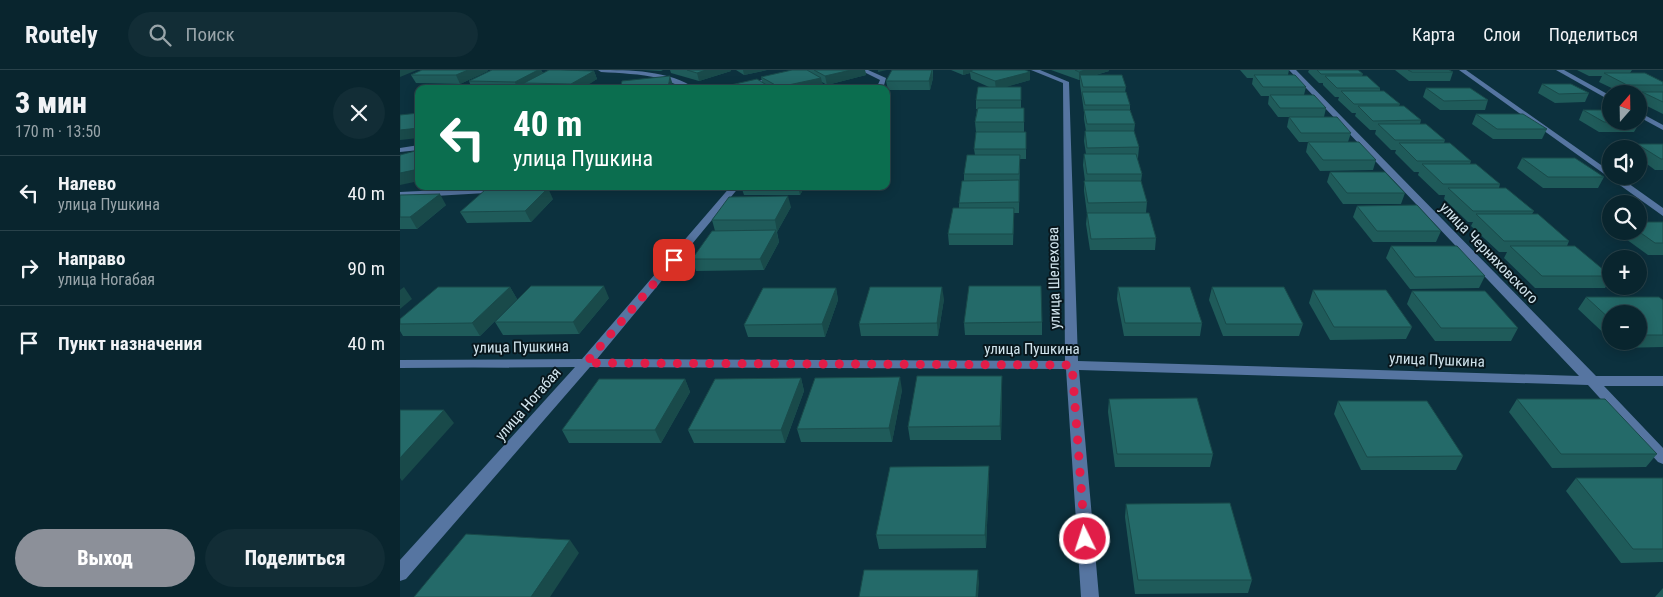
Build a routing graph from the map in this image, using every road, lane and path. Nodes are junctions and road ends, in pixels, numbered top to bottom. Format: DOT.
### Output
graph roads {
  1 [pos="601,70"];
  2 [pos="810,70"];
  3 [pos="863,70"];
  4 [pos="1034,70"];
  5 [pos="1292,70"];
  6 [pos="1462,70"];
  7 [pos="1559,70"];
  8 [pos="686,85"];
  9 [pos="745,85"];
  10 [pos="881,85"];
  11 [pos="1602,94"];
  12 [pos="1648,119"];
  13 [pos="1663,128"];
  14 [pos="415,148"];
  15 [pos="400,150"];
  16 [pos="1602,170"];
  17 [pos="1624,185"];
  18 [pos="506,190"];
  19 [pos="733,190"];
  20 [pos="400,195"];
  21 [pos="1663,213"];
  22 [pos="586,363"];
  23 [pos="400,364"];
  24 [pos="1072,365"];
  25 [pos="1592,381"];
  26 [pos="1663,381"];
  27 [pos="1663,458"];
  28 [pos="400,573"];
  29 [pos="1090,597"];
  1 -- 8 [label="street"];
  2 -- 9 [label="street"];
  3 -- 10 [label="street"];
  4 -- 24 [label="street, улица Шелехова"];
  5 -- 25 [label="street, улица Черняховского"];
  6 -- 16 [label="street"];
  7 -- 11 [label="street"];
  12 -- 13 [label="street"];
  14 -- 15 [label="street"];
  17 -- 21 [label="street"];
  18 -- 20 [label="street"];
  19 -- 22 [label="street, улица Ногабая"];
  22 -- 23 [label="street, улица Пушкина"];
  22 -- 24 [label="street, улица Пушкина"];
  22 -- 28 [label="street, улица Ногабая"];
  24 -- 25 [label="street, улица Пушкина"];
  24 -- 29 [label="street, улица Шелехова"];
  25 -- 26 [label="street, улица Пушкина"];
  25 -- 27 [label="street, улица Черняховского"];
}
